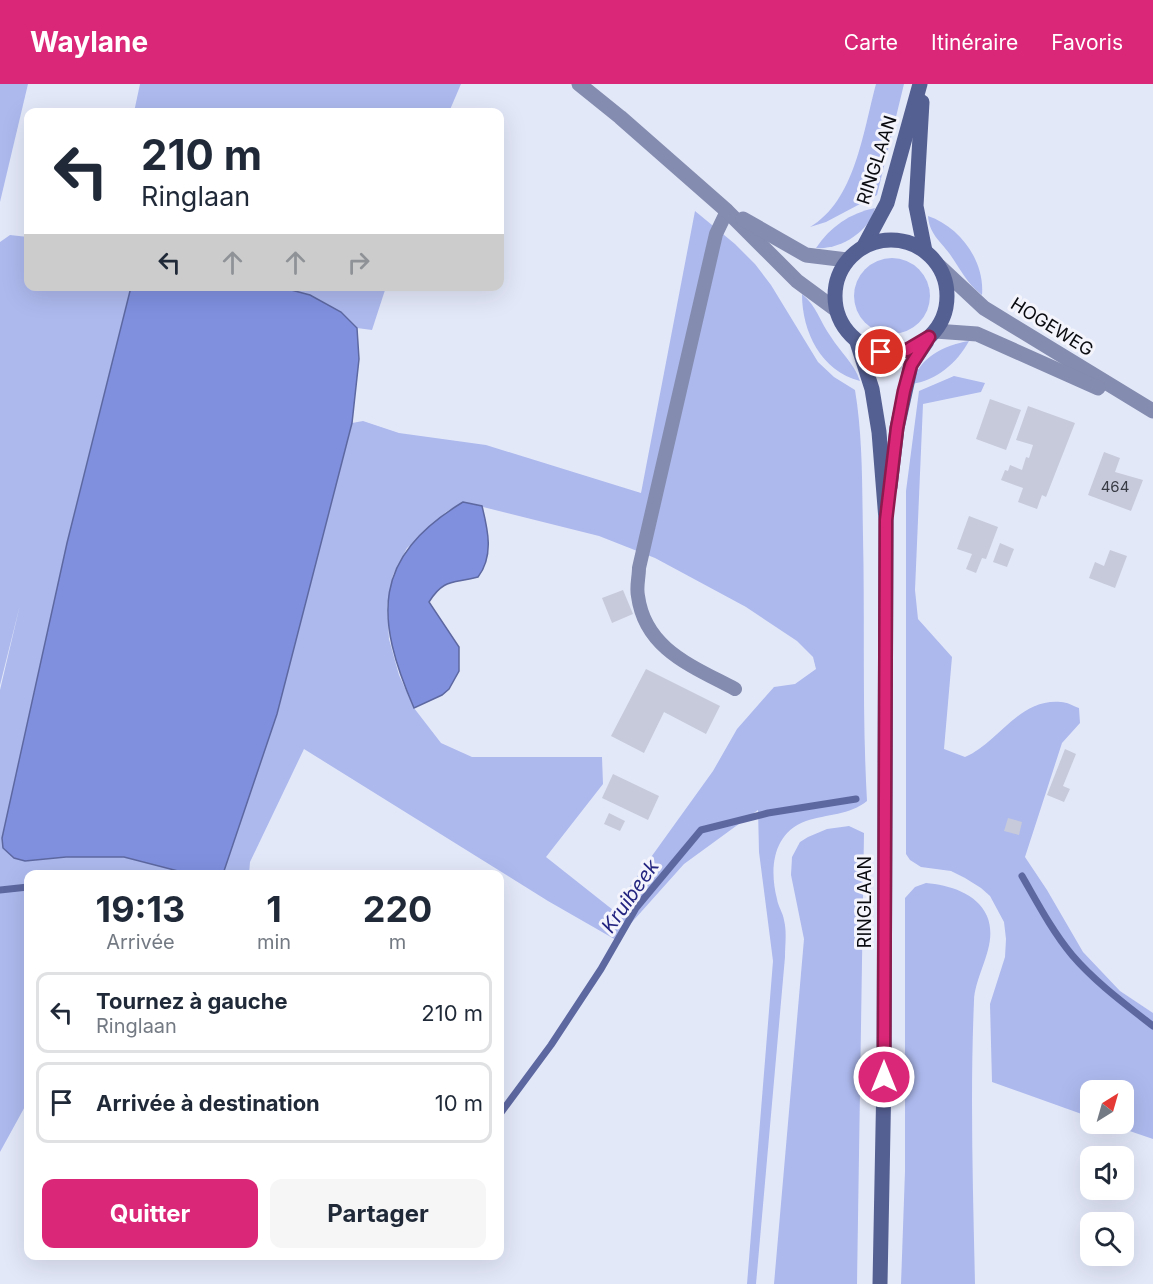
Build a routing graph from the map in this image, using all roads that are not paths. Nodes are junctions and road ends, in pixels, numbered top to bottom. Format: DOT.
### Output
graph roads {
  1 [pos="579,84"];
  2 [pos="921,84"];
  3 [pos="727,211"];
  4 [pos="864,246"];
  5 [pos="925,251"];
  6 [pos="847,260"];
  7 [pos="939,266"];
  8 [pos="836,309"];
  9 [pos="932,334"];
  10 [pos="858,342"];
  11 [pos="1153,412"];
  12 [pos="886,520"];
  13 [pos="735,689"];
  14 [pos="880,1284"];
  1 -- 3 [label="street"];
  2 -- 4 [label="main road, RINGLAAN"];
  2 -- 5 [label="main road, RINGLAAN"];
  3 -- 6 [label="street"];
  3 -- 8 [label="street"];
  3 -- 13 [label="lane"];
  4 -- 5 [label="main road, RINGLAAN"];
  4 -- 6 [label="main road, RINGLAAN"];
  5 -- 7 [label="main road, RINGLAAN"];
  6 -- 8 [label="main road, RINGLAAN"];
  7 -- 9 [label="main road, RINGLAAN"];
  7 -- 11 [label="street, HOGEWEG"];
  8 -- 10 [label="main road, RINGLAAN"];
  9 -- 10 [label="main road"];
  9 -- 11 [label="street, HOGEWEG"];
  9 -- 12 [label="main road, RINGLAAN"];
  10 -- 12 [label="main road, RINGLAAN"];
  12 -- 14 [label="main road, RINGLAAN"];
}
